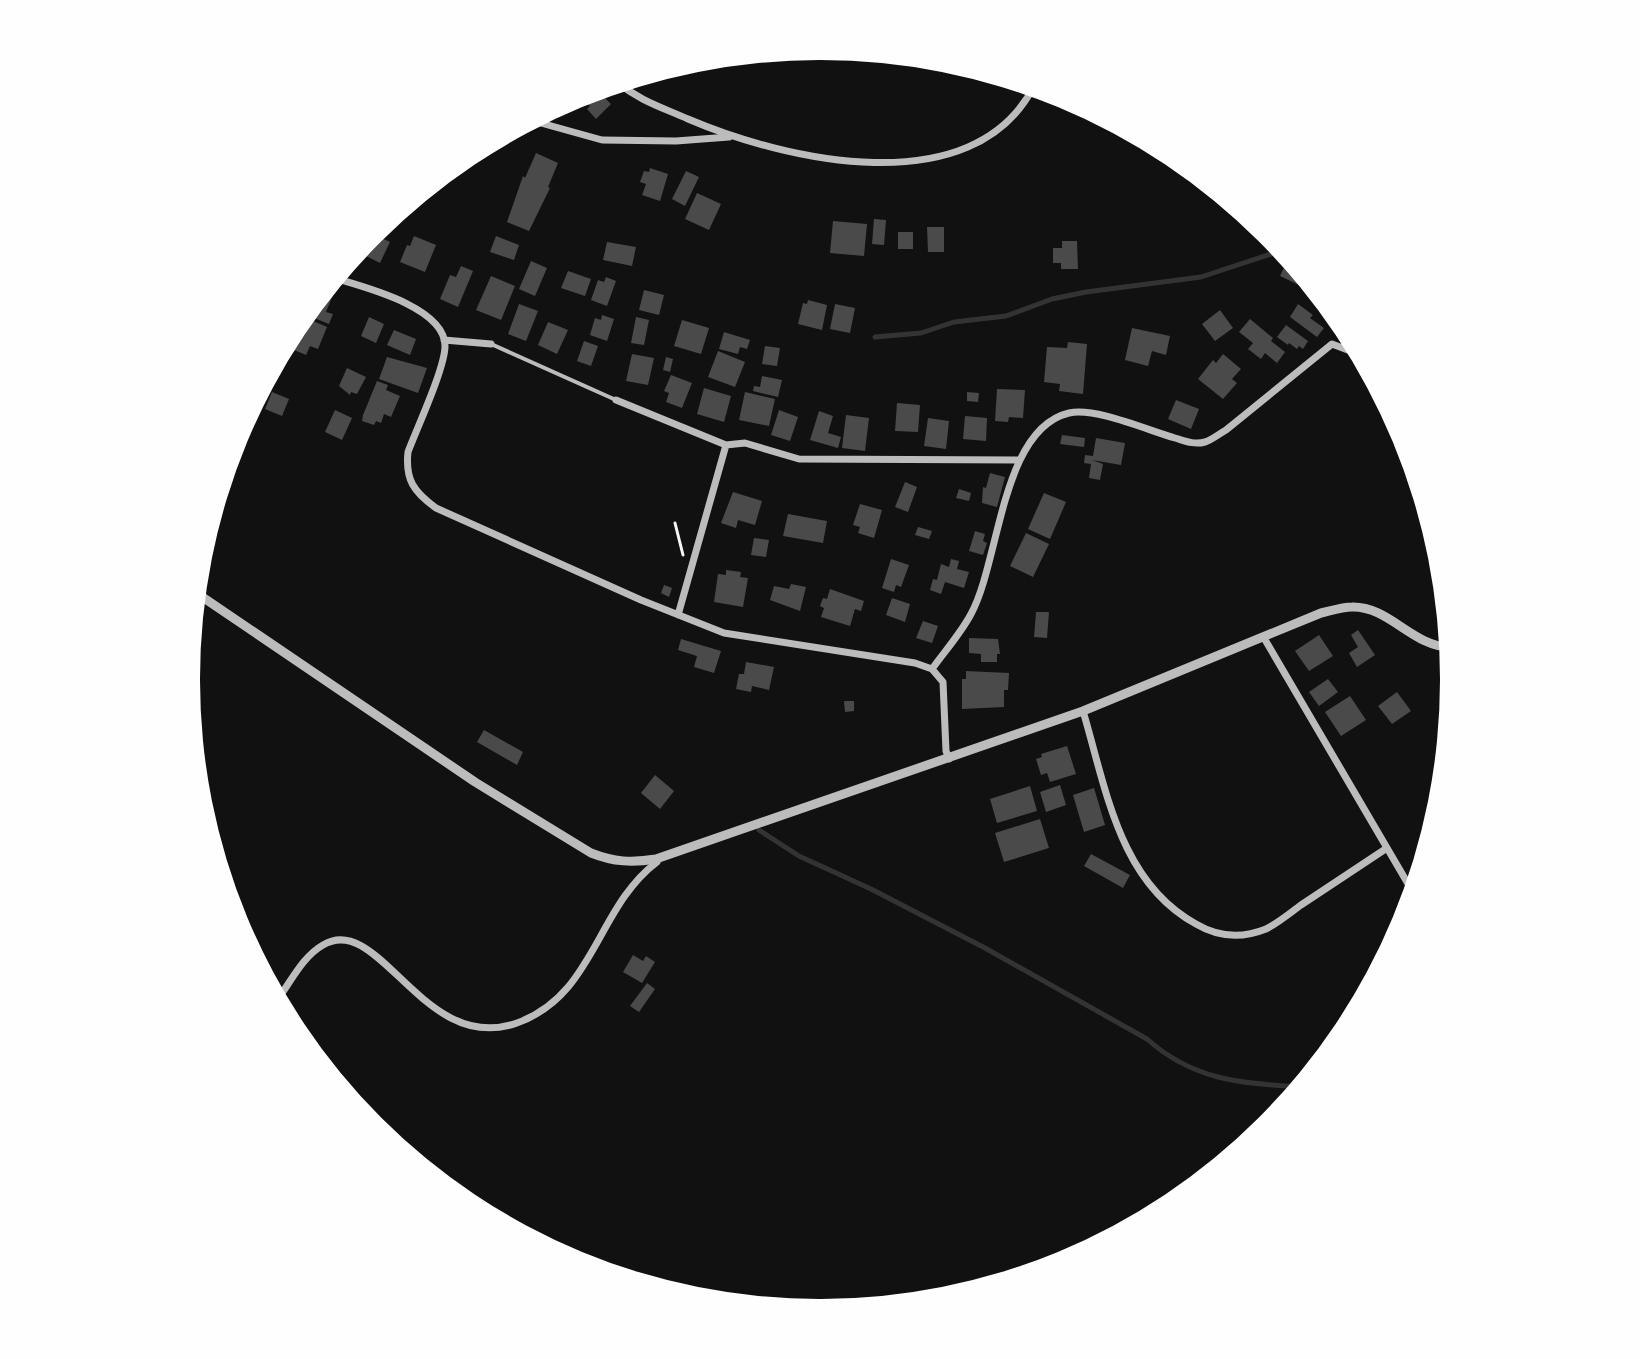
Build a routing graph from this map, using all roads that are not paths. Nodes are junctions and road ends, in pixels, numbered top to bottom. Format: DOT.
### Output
graph roads {
  1 [pos="628,91"];
  2 [pos="1029,97"];
  3 [pos="545,124"];
  4 [pos="731,137"];
  5 [pos="345,282"];
  6 [pos="444,340"];
  7 [pos="491,344"];
  8 [pos="1343,348"];
  9 [pos="616,400"];
  10 [pos="726,445"];
  11 [pos="1019,460"];
  12 [pos="206,599"];
  13 [pos="678,615"];
  14 [pos="1264,638"];
  15 [pos="1438,645"];
  16 [pos="932,669"];
  17 [pos="1083,711"];
  18 [pos="949,759"];
  19 [pos="1387,848"];
  20 [pos="656,859"];
  21 [pos="1406,881"];
  22 [pos="284,990"];
  1 -- 4 [label="street"];
  2 -- 4 [label="street"];
  3 -- 4 [label="street"];
  5 -- 6 [label="street"];
  6 -- 7 [label="street"];
  6 -- 13 [label="street"];
  7 -- 9 [label="lane"];
  8 -- 11 [label="street"];
  9 -- 10 [label="street"];
  10 -- 11 [label="street"];
  10 -- 13 [label="street"];
  11 -- 16 [label="street"];
  12 -- 20 [label="street"];
  13 -- 16 [label="street"];
  14 -- 15 [label="street"];
  14 -- 17 [label="street"];
  14 -- 19 [label="street"];
  16 -- 18 [label="street"];
  17 -- 18 [label="street"];
  17 -- 19 [label="street"];
  18 -- 20 [label="street"];
  19 -- 21 [label="street"];
  20 -- 22 [label="street"];
}
